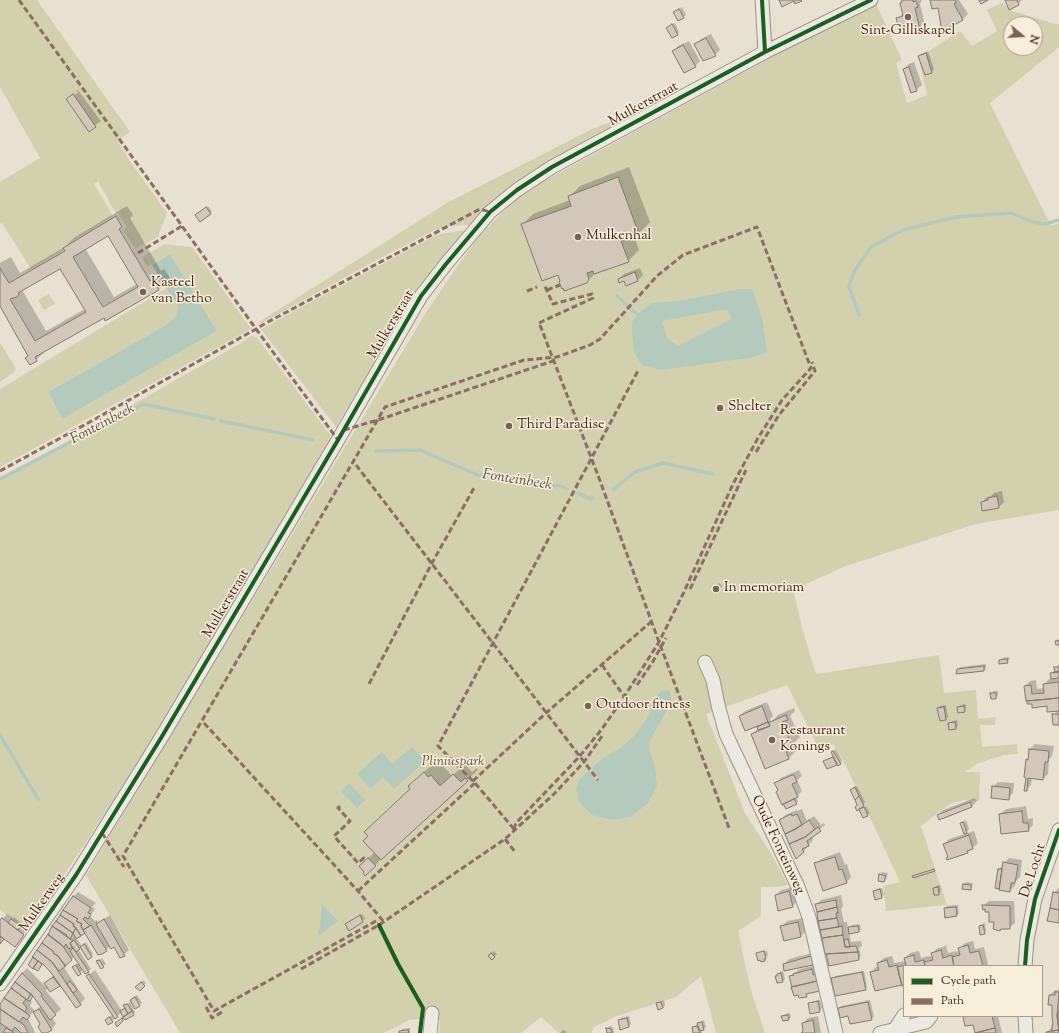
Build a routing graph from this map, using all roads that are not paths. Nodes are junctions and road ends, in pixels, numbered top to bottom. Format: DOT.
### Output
graph roads {
  1 [pos="762,0"];
  2 [pos="871,0"];
  3 [pos="765,52"];
  4 [pos="705,662"];
  5 [pos="1059,830"];
  6 [pos="102,834"];
  7 [pos="1025,965"];
  8 [pos="0,984"];
  9 [pos="432,1013"];
  10 [pos="903,1017"];
  11 [pos="930,1017"];
  12 [pos="1025,1017"];
  13 [pos="895,1029"];
  14 [pos="430,1033"];
  15 [pos="836,1033"];
  16 [pos="880,1033"];
  17 [pos="1026,1033"];
  1 -- 3 [label="street"];
  2 -- 3 [label="street, Mulkerstraat"];
  3 -- 6 [label="street, Mulkerstraat"];
  4 -- 15 [label="street, Oude Fonteinweg"];
  5 -- 7 [label="street, De Locht"];
  6 -- 8 [label="street, Mulkerweg"];
  9 -- 14 [label="street"];
  10 -- 13 [label="street"];
  11 -- 13 [label="street"];
  12 -- 17 [label="street"];
  13 -- 16 [label="street"];
}
